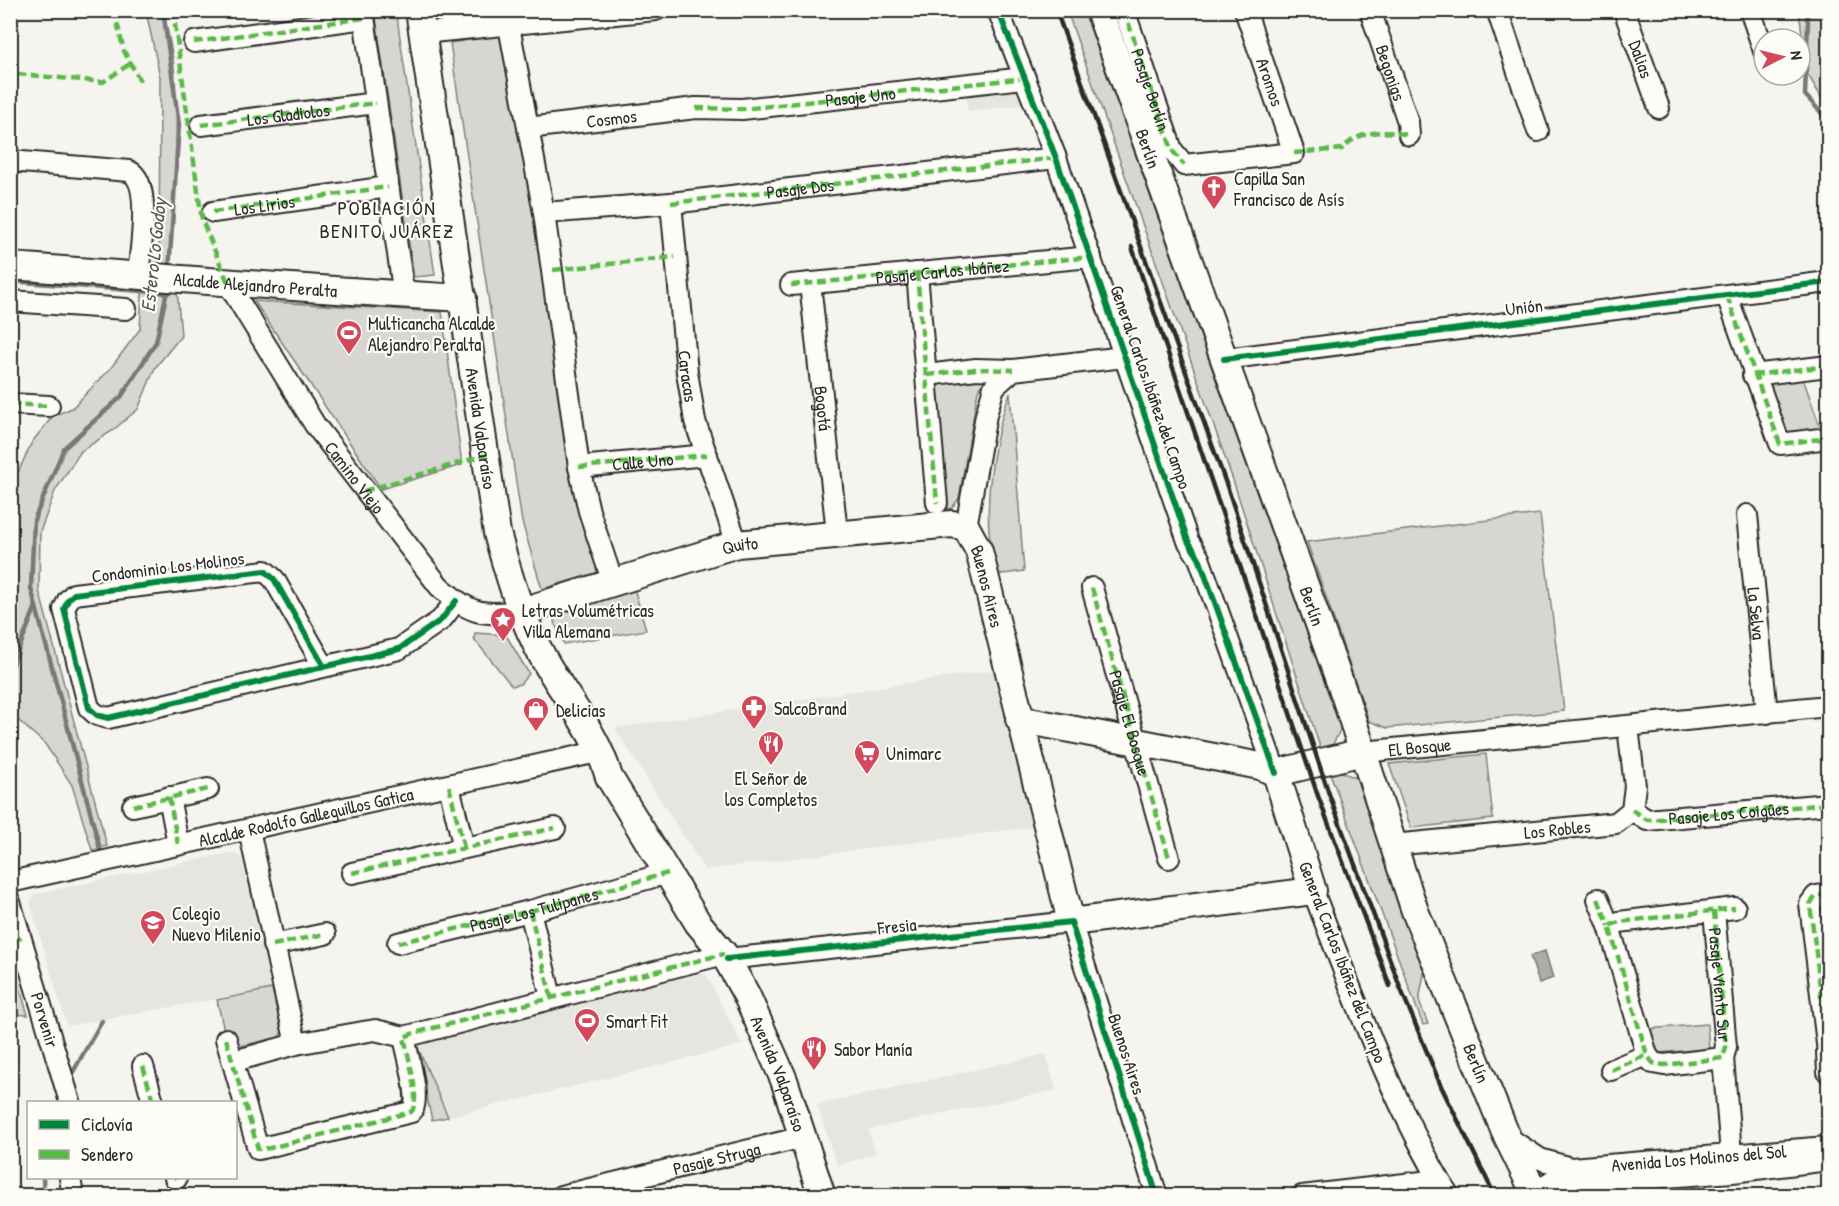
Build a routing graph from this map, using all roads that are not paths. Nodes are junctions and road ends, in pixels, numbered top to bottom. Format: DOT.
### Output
graph roads {
  1 [pos="656,10"];
  2 [pos="998,10"];
  3 [pos="1099,10"];
  4 [pos="1124,10"];
  5 [pos="1245,10"];
  6 [pos="1370,10"];
  7 [pos="1497,10"];
  8 [pos="1624,10"];
  9 [pos="1750,10"];
  10 [pos="364,14"];
  11 [pos="506,17"];
  12 [pos="421,22"];
  13 [pos="1756,27"];
  14 [pos="194,42"];
  15 [pos="1025,78"];
  16 [pos="376,103"];
  17 [pos="696,108"];
  18 [pos="1659,108"];
  19 [pos="201,125"];
  20 [pos="528,128"];
  21 [pos="1538,131"];
  22 [pos="1409,135"];
  23 [pos="1294,153"];
  24 [pos="1056,158"];
  25 [pos="10,161"];
  26 [pos="388,187"];
  27 [pos="671,203"];
  28 [pos="213,212"];
  29 [pos="544,213"];
  30 [pos="1091,257"];
  31 [pos="10,266"];
  32 [pos="917,273"];
  33 [pos="145,276"];
  34 [pos="1828,282"];
  35 [pos="801,284"];
  36 [pos="229,285"];
  37 [pos="404,296"];
  38 [pos="1727,296"];
  39 [pos="463,298"];
  40 [pos="10,301"];
  41 [pos="126,309"];
  42 [pos="1124,357"];
  43 [pos="1224,359"];
  44 [pos="1828,366"];
  45 [pos="1013,370"];
  46 [pos="927,375"];
  47 [pos="1753,375"];
  48 [pos="10,404"];
  49 [pos="49,406"];
  50 [pos="1828,438"];
  51 [pos="707,455"];
  52 [pos="579,467"];
  53 [pos="937,503"];
  54 [pos="1747,515"];
  55 [pos="966,527"];
  56 [pos="837,533"];
  57 [pos="737,544"];
  58 [pos="613,583"];
  59 [pos="1092,588"];
  60 [pos="456,601"];
  61 [pos="522,610"];
  62 [pos="323,665"];
  63 [pos="1828,706"];
  64 [pos="1767,713"];
  65 [pos="1019,719"];
  66 [pos="1628,727"];
  67 [pos="1136,741"];
  68 [pos="602,751"];
  69 [pos="1363,752"];
  70 [pos="1276,773"];
  71 [pos="448,786"];
  72 [pos="208,789"];
  73 [pos="169,797"];
  74 [pos="1828,804"];
  75 [pos="133,806"];
  76 [pos="1632,810"];
  77 [pos="555,828"];
  78 [pos="249,830"];
  79 [pos="178,844"];
  80 [pos="1393,845"];
  81 [pos="464,848"];
  82 [pos="1169,858"];
  83 [pos="352,873"];
  84 [pos="668,873"];
  85 [pos="10,882"];
  86 [pos="1313,891"];
  87 [pos="1828,894"];
  88 [pos="1598,899"];
  89 [pos="10,902"];
  90 [pos="1735,908"];
  91 [pos="530,911"];
  92 [pos="1714,911"];
  93 [pos="1071,922"];
  94 [pos="1609,926"];
  95 [pos="325,934"];
  96 [pos="16,943"];
  97 [pos="398,943"];
  98 [pos="273,945"];
  99 [pos="726,957"];
  100 [pos="551,997"];
  101 [pos="404,1037"];
  102 [pos="226,1038"];
  103 [pos="296,1044"];
  104 [pos="1828,1052"];
  105 [pos="1647,1055"];
  106 [pos="1723,1058"];
  107 [pos="234,1061"];
  108 [pos="143,1066"];
  109 [pos="1611,1070"];
  110 [pos="1828,1072"];
  111 [pos="70,1099"];
  112 [pos="153,1101"];
  113 [pos="803,1137"];
  114 [pos="1507,1137"];
  115 [pos="1828,1147"];
  116 [pos="1828,1160"];
  117 [pos="1731,1163"];
  118 [pos="1570,1168"];
  119 [pos="70,1179"];
  120 [pos="1444,1188"];
  121 [pos="1583,1189"];
  122 [pos="1371,1192"];
  123 [pos="1535,1193"];
  124 [pos="73,1196"];
  125 [pos="561,1196"];
  126 [pos="822,1196"];
  127 [pos="1157,1196"];
  128 [pos="1302,1196"];
  129 [pos="1563,1196"];
  1 -- 11 [label="street"];
  2 -- 15 [label="street, General Carlos Ibáñez del Campo"];
  3 -- 43 [label="main road, Berlín"];
  4 -- 23 [label="street, Pasaje Berlín"];
  5 -- 23 [label="street, Aromos"];
  6 -- 22 [label="street, Begonias"];
  7 -- 21 [label="street"];
  8 -- 18 [label="street, Dalias"];
  9 -- 13 [label="street"];
  10 -- 14 [label="street"];
  10 -- 16 [label="street"];
  11 -- 12 [label="street"];
  11 -- 20 [label="street"];
  12 -- 39 [label="main road, Avenida Valparaíso"];
  15 -- 17 [label="street, Pasaje Uno"];
  15 -- 24 [label="street, General Carlos Ibáñez del Campo"];
  16 -- 19 [label="street, Los Gladiolos"];
  16 -- 26 [label="street"];
  17 -- 20 [label="street, Cosmos"];
  20 -- 29 [label="street"];
  24 -- 27 [label="street, Pasaje Dos"];
  24 -- 30 [label="street, General Carlos Ibáñez del Campo"];
  25 -- 33 [label="street"];
  26 -- 28 [label="street, Los Lirios"];
  26 -- 37 [label="street"];
  27 -- 29 [label="street, Pasaje Dos"];
  27 -- 51 [label="street, Caracas"];
  29 -- 52 [label="street"];
  30 -- 32 [label="street, Pasaje Carlos Ibáñez"];
  30 -- 42 [label="street, General Carlos Ibáñez del Campo"];
  31 -- 33 [label="main road, Alcalde Alejandro Peralta"];
  32 -- 35 [label="street, Pasaje Carlos Ibáñez"];
  32 -- 46 [label="street"];
  33 -- 36 [label="main road, Alcalde Alejandro Peralta"];
  34 -- 38 [label="street, Unión"];
  35 -- 56 [label="street, Bogotá"];
  36 -- 37 [label="main road, Alcalde Alejandro Peralta"];
  36 -- 60 [label="street, Camino Viejo"];
  37 -- 39 [label="main road, Alcalde Alejandro Peralta"];
  38 -- 43 [label="street, Unión"];
  38 -- 47 [label="street"];
  39 -- 61 [label="main road, Avenida Valparaíso"];
  40 -- 41 [label="street"];
  42 -- 45 [label="street"];
  42 -- 70 [label="street, General Carlos Ibáñez del Campo"];
  43 -- 69 [label="main road, Berlín"];
  44 -- 47 [label="street"];
  45 -- 46 [label="street"];
  45 -- 55 [label="street, Buenos Aires"];
  46 -- 53 [label="street"];
  47 -- 50 [label="street"];
  48 -- 49 [label="street"];
  51 -- 52 [label="street, Calle Uno"];
  51 -- 57 [label="street, Caracas"];
  52 -- 58 [label="street"];
  54 -- 64 [label="street, La Selva"];
  55 -- 56 [label="main road, Quito"];
  55 -- 65 [label="main road, Buenos Aires"];
  56 -- 57 [label="main road, Quito"];
  57 -- 58 [label="main road, Quito"];
  58 -- 61 [label="main road, Quito"];
  59 -- 67 [label="street, Pasaje El Bosque"];
  60 -- 61 [label="street, Camino Viejo"];
  60 -- 62 [label="street, Condominio Los Molinos"];
  61 -- 68 [label="main road, Avenida Valparaíso"];
  62 -- 62 [label="street, Condominio Los Molinos"];
  63 -- 64 [label="street, El Bosque"];
  64 -- 66 [label="street, El Bosque"];
  65 -- 67 [label="main road"];
  65 -- 93 [label="main road, Buenos Aires"];
  66 -- 69 [label="street, El Bosque"];
  66 -- 76 [label="street"];
  67 -- 70 [label="main road"];
  67 -- 82 [label="street, Pasaje El Bosque"];
  68 -- 71 [label="street, Alcalde Rodolfo Galleguillos Gatica"];
  68 -- 84 [label="main road, Avenida Valparaíso"];
  68 -- 99 [label="main road, Avenida Valparaíso"];
  69 -- 70 [label="main road, El Bosque"];
  69 -- 80 [label="main road, Berlín"];
  70 -- 86 [label="main road, General Carlos Ibáñez del Campo"];
  71 -- 78 [label="street, Alcalde Rodolfo Galleguillos Gatica"];
  71 -- 81 [label="street"];
  72 -- 73 [label="street"];
  73 -- 75 [label="street"];
  73 -- 79 [label="street"];
  74 -- 76 [label="street, Pasaje Los Coigûes"];
  76 -- 80 [label="street, Los Robles"];
  77 -- 81 [label="street"];
  78 -- 79 [label="street, Alcalde Rodolfo Galleguillos Gatica"];
  78 -- 98 [label="street"];
  79 -- 85 [label="street, Alcalde Rodolfo Galleguillos Gatica"];
  80 -- 114 [label="main road, Berlín"];
  81 -- 83 [label="street"];
  84 -- 91 [label="street, Pasaje Los Tulipanes"];
  84 -- 99 [label="main road, Avenida Valparaíso"];
  86 -- 93 [label="main road, Fresia"];
  86 -- 120 [label="street, General Carlos Ibáñez del Campo"];
  87 -- 104 [label="street"];
  88 -- 94 [label="street"];
  89 -- 96 [label="street, Porvenir"];
  90 -- 92 [label="street, Pasaje Viento Sur"];
  91 -- 97 [label="street, Pasaje Los Tulipanes"];
  91 -- 100 [label="street"];
  92 -- 94 [label="street, Pasaje Viento Sur"];
  92 -- 106 [label="street, Pasaje Viento Sur"];
  93 -- 99 [label="street, Fresia"];
  93 -- 127 [label="street, Buenos Aires"];
  94 -- 105 [label="street"];
  95 -- 98 [label="street"];
  96 -- 111 [label="street, Porvenir"];
  98 -- 103 [label="street"];
  99 -- 100 [label="street, Fresia"];
  99 -- 113 [label="main road, Avenida Valparaíso"];
  100 -- 101 [label="street, Fresia"];
  101 -- 103 [label="street"];
  101 -- 107 [label="street"];
  102 -- 107 [label="street"];
  103 -- 107 [label="street"];
  104 -- 110 [label="street"];
  105 -- 106 [label="street, Pasaje Viento Sur"];
  105 -- 109 [label="street"];
  106 -- 117 [label="street, Pasaje Viento Sur"];
  108 -- 112 [label="street"];
  113 -- 125 [label="street, Pasaje Struga"];
  113 -- 126 [label="main road, Avenida Valparaíso"];
  114 -- 118 [label="street, Avenida Los Molinos del Sol"];
  114 -- 123 [label="main road, Berlín"];
  115 -- 117 [label="street, Avenida Los Molinos del Sol"];
  116 -- 117 [label="street, Avenida Los Molinos del Sol"];
  117 -- 118 [label="street, Avenida Los Molinos del Sol"];
  117 -- 121 [label="street, Avenida Los Molinos del Sol"];
  118 -- 121 [label="street, Avenida Los Molinos del Sol"];
  118 -- 123 [label="street, Avenida Los Molinos del Sol"];
  119 -- 124 [label="street"];
  120 -- 122 [label="street"];
  121 -- 129 [label="street, Avenida Los Molinos del Sol"];
  122 -- 128 [label="street"];
}
